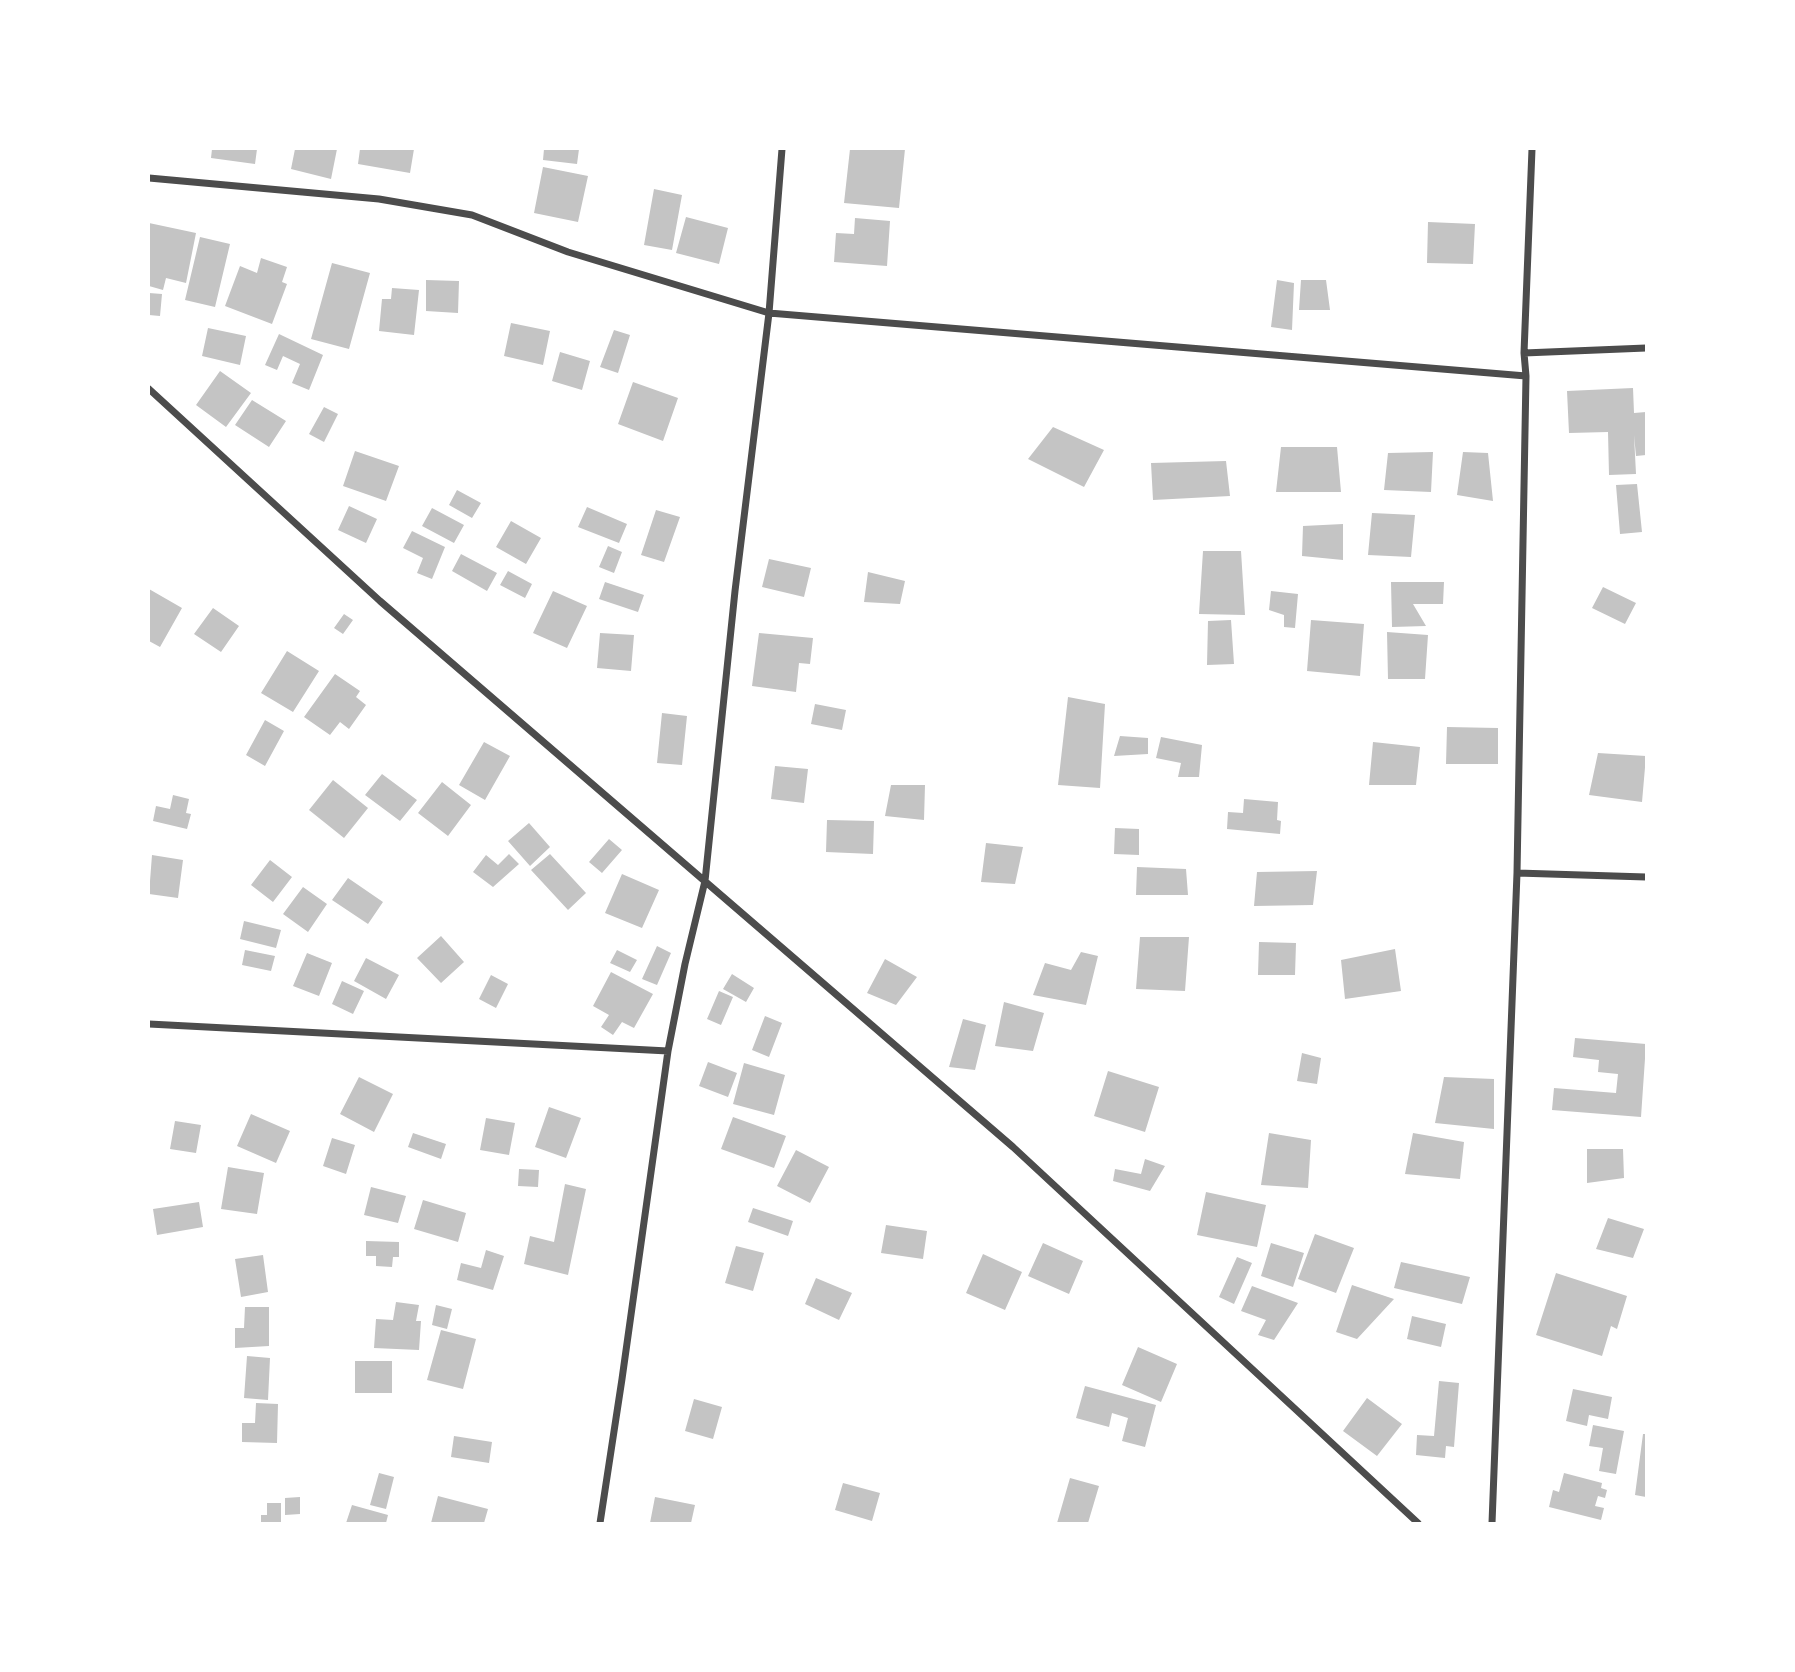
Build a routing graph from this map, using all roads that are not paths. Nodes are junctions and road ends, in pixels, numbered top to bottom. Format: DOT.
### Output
graph roads {
  1 [pos="782,149"];
  2 [pos="1532,149"];
  3 [pos="149,178"];
  4 [pos="769,313"];
  5 [pos="1646,348"];
  6 [pos="1524,353"];
  7 [pos="1526,376"];
  8 [pos="149,389"];
  9 [pos="1517,873"];
  10 [pos="1646,877"];
  11 [pos="705,881"];
  12 [pos="149,1024"];
  13 [pos="667,1051"];
  14 [pos="600,1523"];
  15 [pos="1418,1523"];
  16 [pos="1492,1523"];
  1 -- 4 [label="street"];
  2 -- 6 [label="street"];
  3 -- 4 [label="street"];
  4 -- 7 [label="street"];
  4 -- 11 [label="street"];
  5 -- 6 [label="street"];
  6 -- 7 [label="street"];
  7 -- 9 [label="street"];
  8 -- 11 [label="street"];
  9 -- 10 [label="street"];
  9 -- 16 [label="street"];
  11 -- 13 [label="street"];
  11 -- 15 [label="street"];
  12 -- 13 [label="street"];
  13 -- 14 [label="street"];
}
